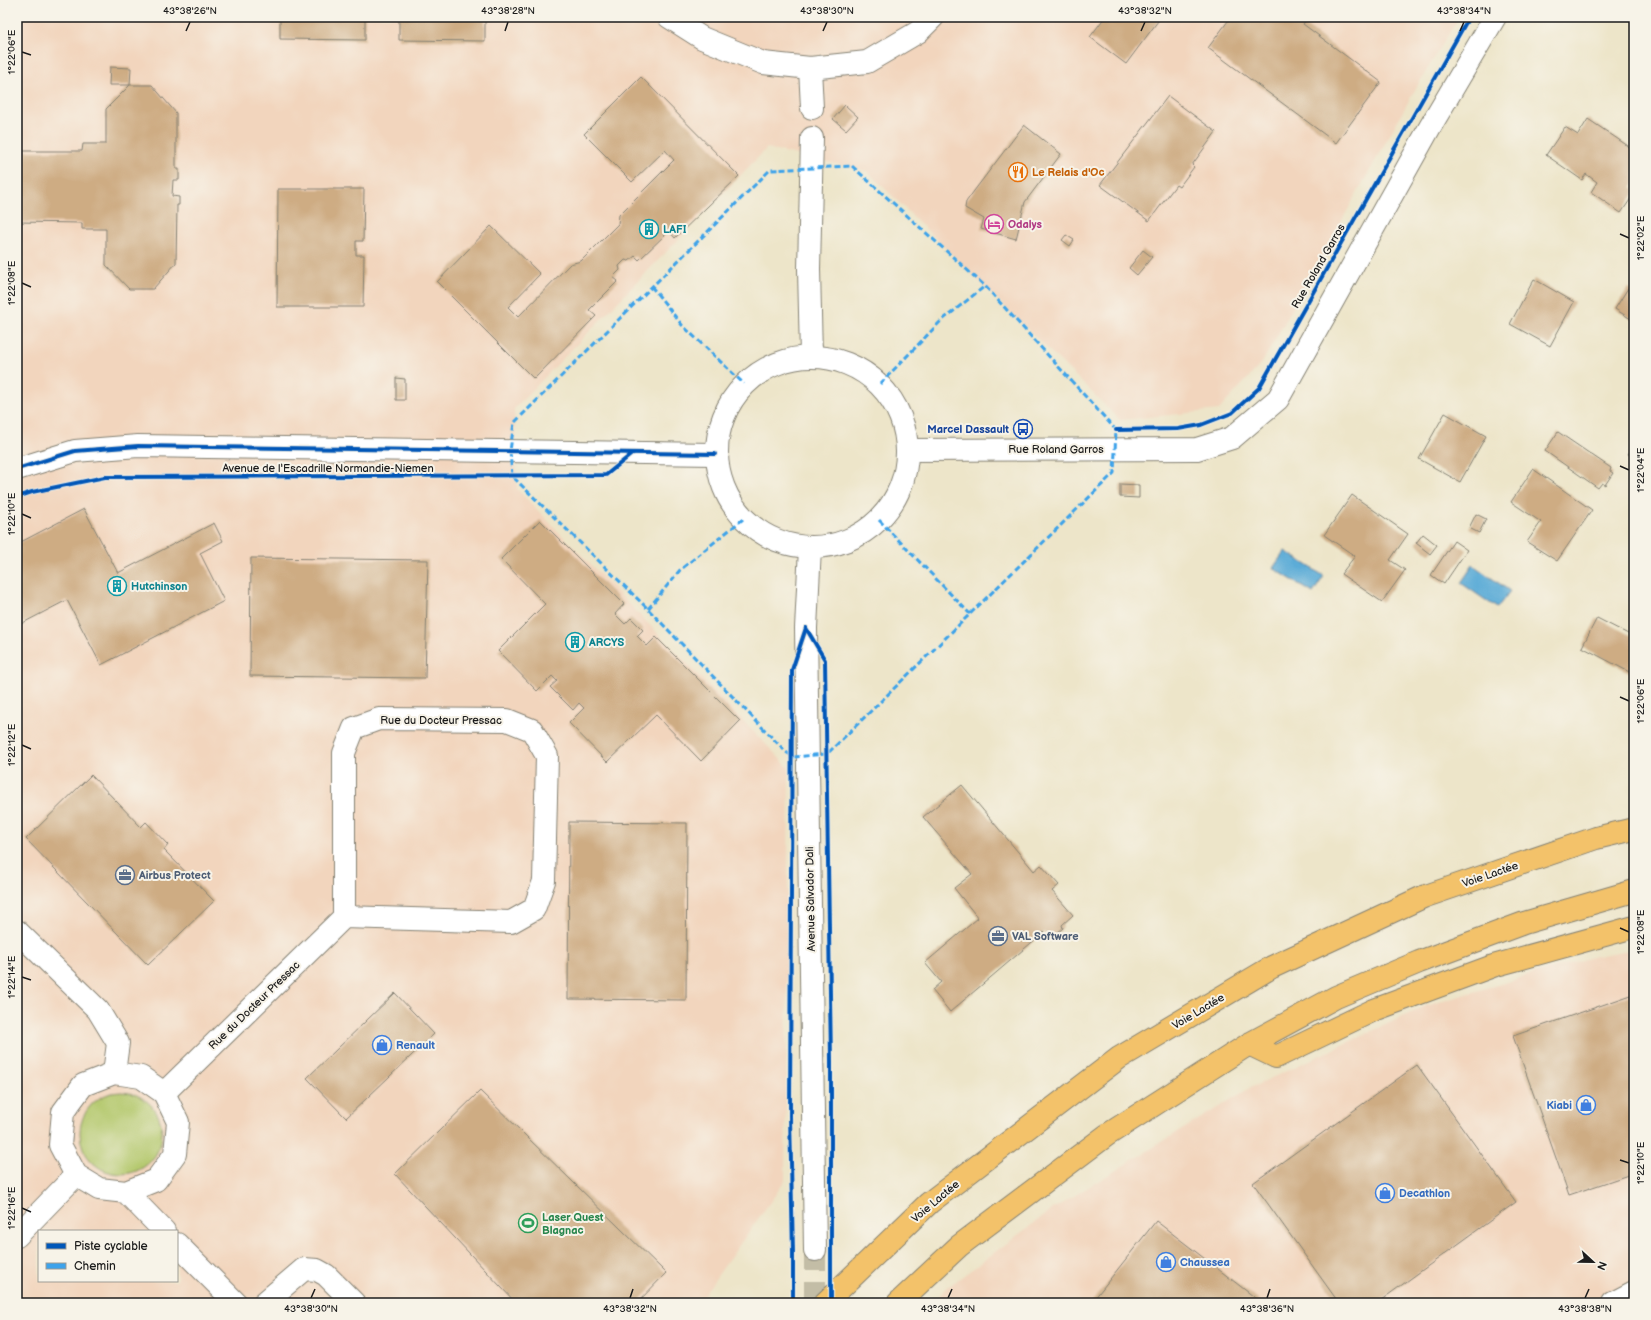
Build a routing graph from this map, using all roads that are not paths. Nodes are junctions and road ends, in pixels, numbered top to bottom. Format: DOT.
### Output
graph roads {
  1 [pos="669,17"];
  2 [pos="933,17"];
  3 [pos="1495,17"];
  4 [pos="810,68"];
  5 [pos="812,108"];
  6 [pos="812,138"];
  7 [pos="811,356"];
  8 [pos="907,450"];
  9 [pos="716,454"];
  10 [pos="17,469"];
  11 [pos="810,548"];
  12 [pos="1634,829"];
  13 [pos="1634,891"];
  14 [pos="344,917"];
  15 [pos="1634,927"];
  16 [pos="17,931"];
  17 [pos="1249,1044"];
  18 [pos="114,1073"];
  19 [pos="164,1093"];
  20 [pos="76,1175"];
  21 [pos="126,1192"];
  22 [pos="163,1230"];
  23 [pos="17,1236"];
  24 [pos="178,1245"];
  25 [pos="815,1250"];
  26 [pos="236,1303"];
  27 [pos="264,1303"];
  28 [pos="354,1303"];
  29 [pos="825,1303"];
  30 [pos="898,1303"];
  1 -- 4 [label="street"];
  2 -- 4 [label="street"];
  3 -- 8 [label="street, Rue Roland Garros"];
  4 -- 5 [label="street"];
  6 -- 7 [label="street"];
  7 -- 8 [label="street"];
  7 -- 9 [label="street"];
  8 -- 11 [label="street"];
  9 -- 10 [label="street, Avenue de l'Escadrille Normandie-Niemen"];
  9 -- 11 [label="street"];
  11 -- 25 [label="street, Avenue Salvador Dali"];
  12 -- 29 [label="highway, Voie Lactée"];
  13 -- 17 [label="highway"];
  14 -- 14 [label="street, Rue du Docteur Pressac"];
  14 -- 19 [label="street, Rue du Docteur Pressac"];
  15 -- 17 [label="highway"];
  16 -- 18 [label="street"];
  17 -- 30 [label="highway"];
  18 -- 19 [label="street"];
  18 -- 20 [label="street"];
  19 -- 21 [label="street"];
  20 -- 21 [label="street"];
  20 -- 23 [label="street"];
  21 -- 22 [label="street"];
  24 -- 26 [label="street"];
  27 -- 28 [label="street"];
}
